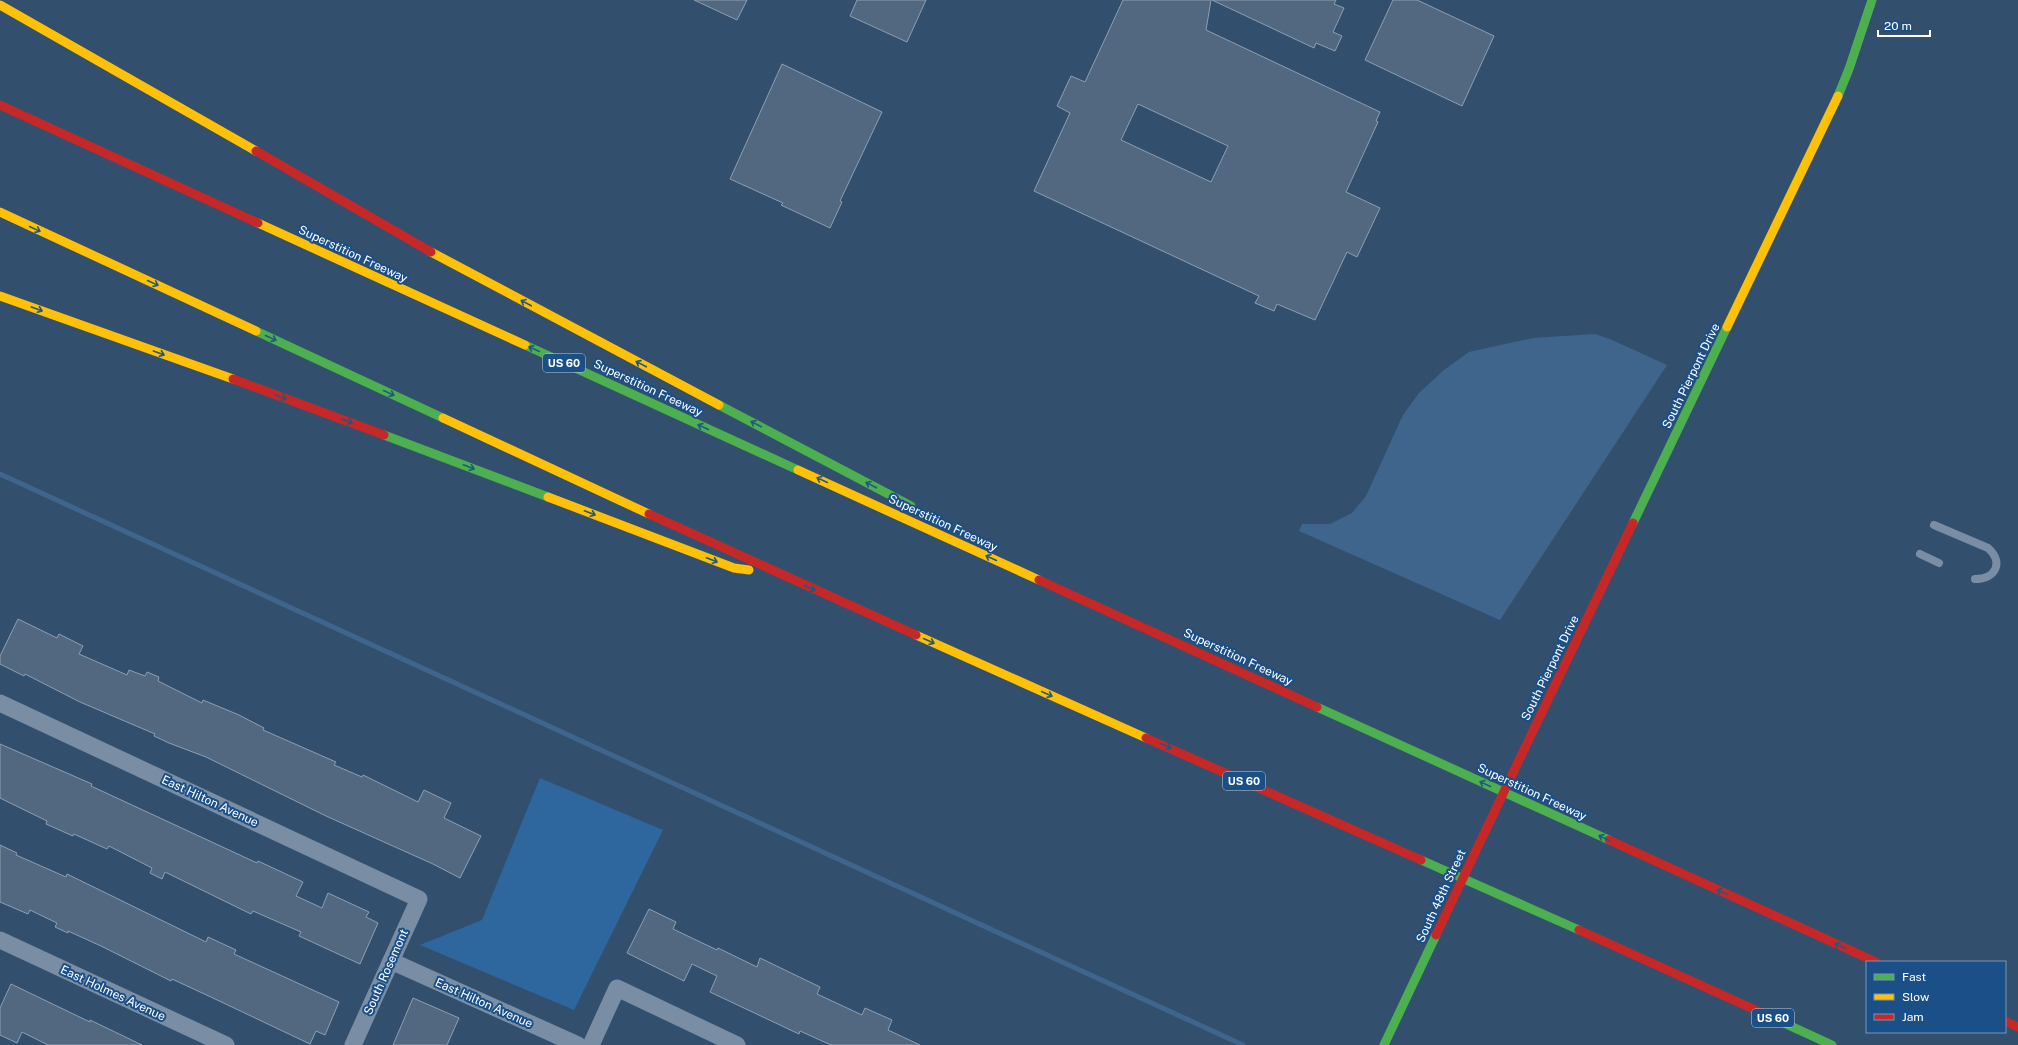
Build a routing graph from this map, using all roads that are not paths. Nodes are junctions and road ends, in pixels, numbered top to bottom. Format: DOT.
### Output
graph roads {
  1 [pos="1872,0"];
  2 [pos="0,5"];
  3 [pos="0,105"];
  4 [pos="0,212"];
  5 [pos="0,296"];
  6 [pos="916,509"];
  7 [pos="1934,525"];
  8 [pos="980,542"];
  9 [pos="1920,554"];
  10 [pos="1939,563"];
  11 [pos="774,572"];
  12 [pos="1975,579"];
  13 [pos="1128,621"];
  14 [pos="0,703"];
  15 [pos="1520,758"];
  16 [pos="419,899"];
  17 [pos="0,940"];
  18 [pos="391,960"];
  19 [pos="1874,961"];
  20 [pos="1714,990"];
  21 [pos="2006,1021"];
  22 [pos="2018,1027"];
  23 [pos="226,1045"];
  24 [pos="353,1045"];
  25 [pos="578,1045"];
  26 [pos="591,1045"];
  27 [pos="738,1045"];
  28 [pos="1384,1045"];
  29 [pos="1819,1045"];
  30 [pos="1832,1045"];
  1 -- 15 [label="main road, South Pierpont Drive"];
  6 -- 2 [label="main road, one-way"];
  13 -- 3 [label="main road, Superstition Freeway / US 60, one-way"];
  4 -- 11 [label="main road, US 60, one-way"];
  5 -- 11 [label="main road, one-way"];
  7 -- 12 [label="lane"];
  8 -- 13 [label="main road"];
  9 -- 10 [label="lane"];
  11 -- 20 [label="main road, US 60, one-way"];
  19 -- 13 [label="main road, Superstition Freeway / US 60, one-way"];
  14 -- 16 [label="street, East Hilton Avenue"];
  15 -- 28 [label="main road, South 48th Street, bridge"];
  16 -- 18 [label="street, South Rosemont"];
  17 -- 23 [label="street, East Holmes Avenue"];
  18 -- 24 [label="street, South Rosemont"];
  18 -- 25 [label="street, East Hilton Avenue"];
  20 -- 29 [label="main road"];
  20 -- 30 [label="main road, US 60"];
  21 -- 22 [label="main road"];
  26 -- 27 [label="street"];
}
